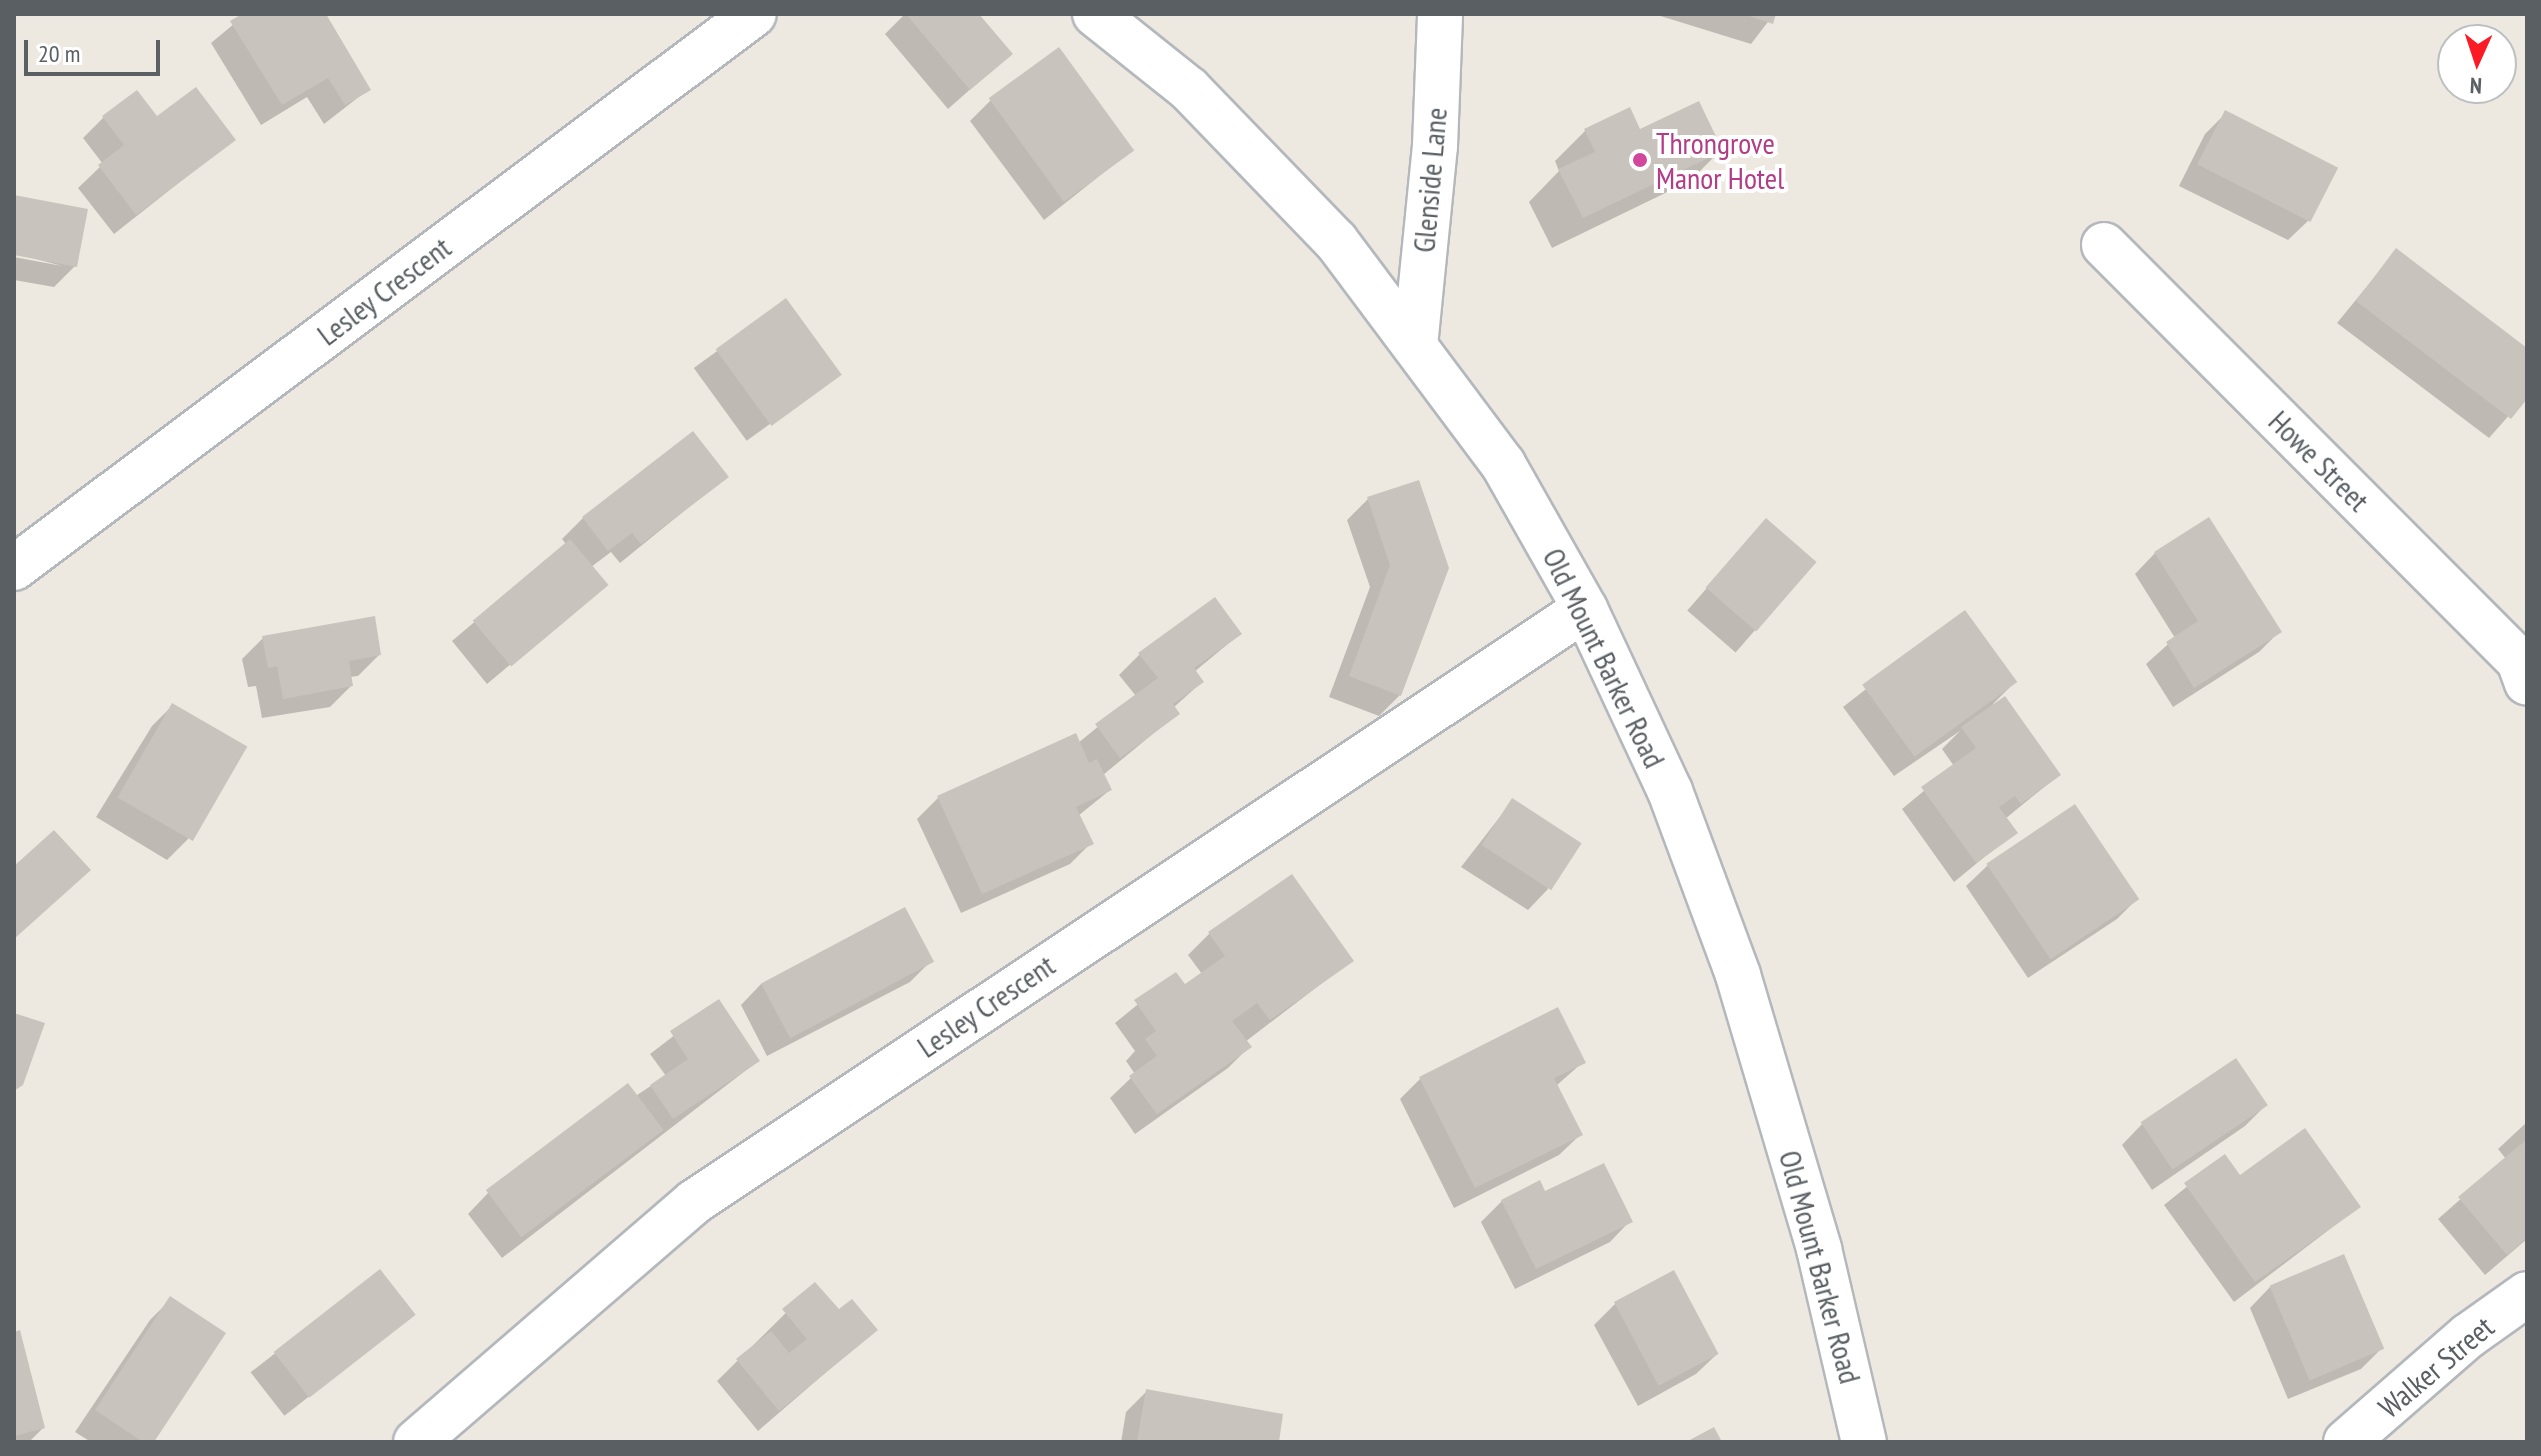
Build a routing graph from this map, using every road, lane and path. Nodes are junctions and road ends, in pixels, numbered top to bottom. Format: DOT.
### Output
graph roads {
  1 [pos="754,14"];
  2 [pos="1095,14"];
  3 [pos="1440,14"];
  4 [pos="2104,245"];
  5 [pos="1415,346"];
  6 [pos="14,568"];
  7 [pos="1585,609"];
  8 [pos="2527,683"];
  9 [pos="2527,1294"];
  10 [pos="416,1442"];
  11 [pos="1864,1442"];
  12 [pos="2346,1442"];
  1 -- 6 [label="street, Lesley Crescent"];
  2 -- 5 [label="street, Old Mount Barker Road"];
  3 -- 5 [label="street, Glenside Lane"];
  4 -- 8 [label="street, Howe Street"];
  5 -- 7 [label="street, Old Mount Barker Road"];
  7 -- 10 [label="street, Lesley Crescent"];
  7 -- 11 [label="street, Old Mount Barker Road"];
  9 -- 12 [label="street, Walker Street"];
}
